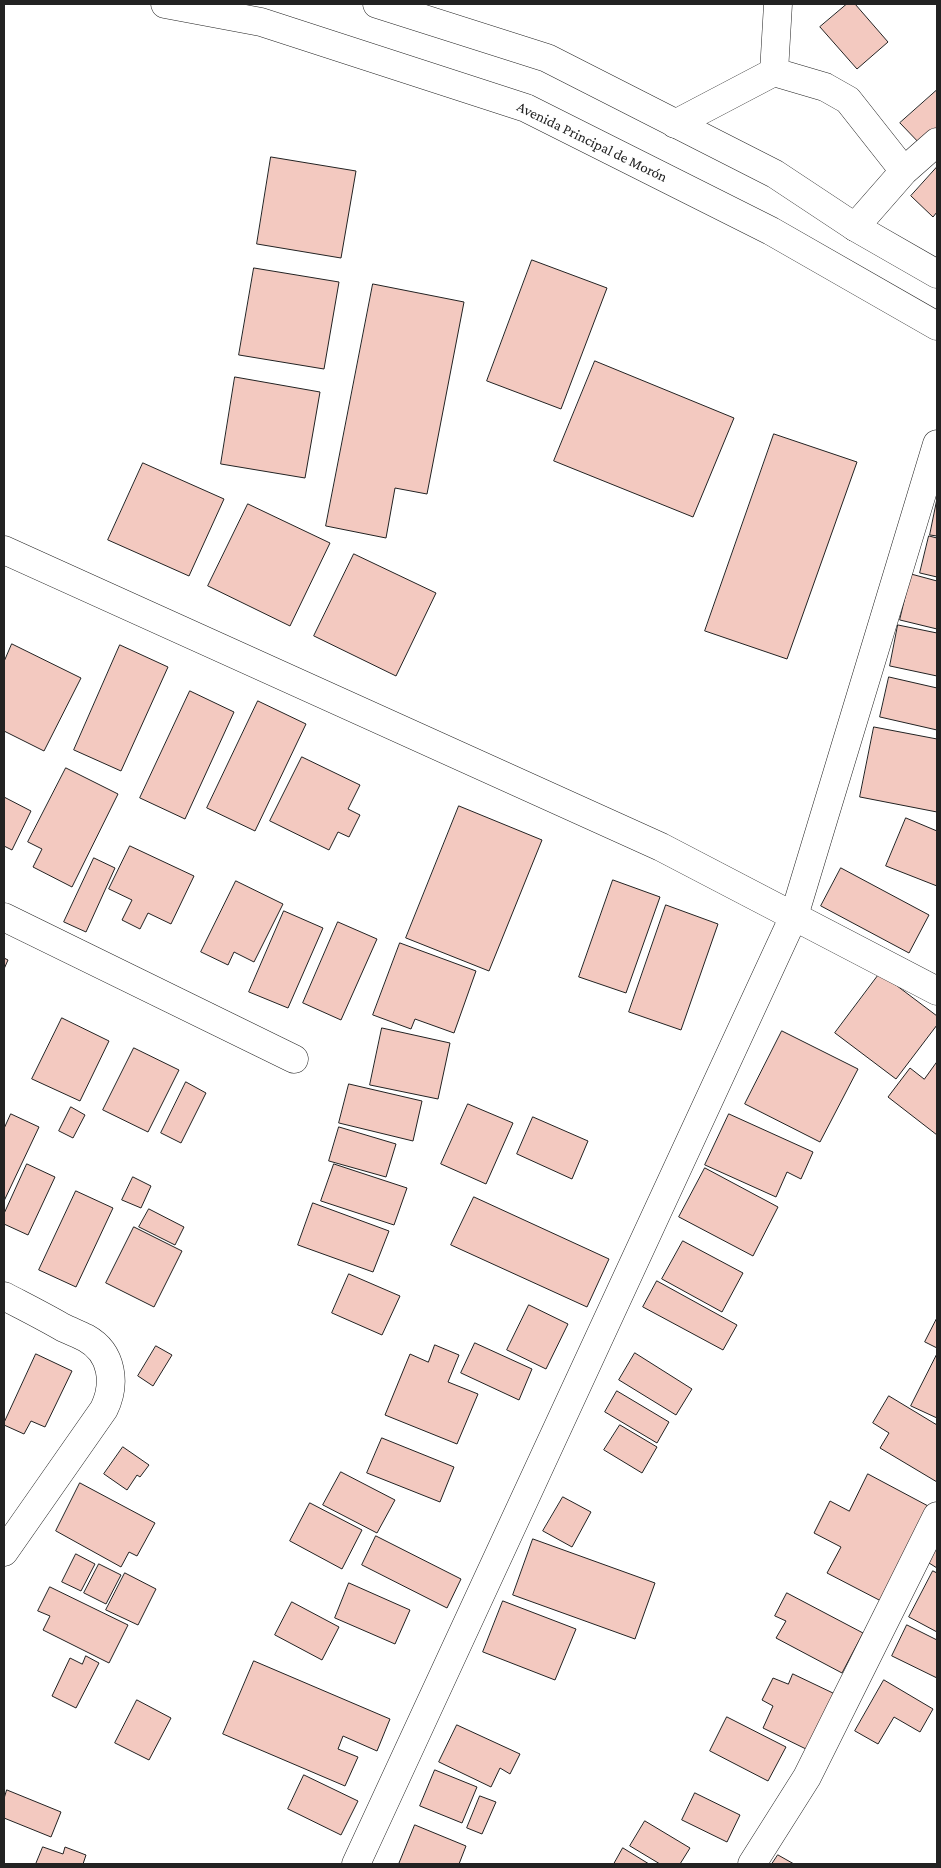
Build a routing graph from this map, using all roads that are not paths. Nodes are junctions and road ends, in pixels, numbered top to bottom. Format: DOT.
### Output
graph roads {
  1 [pos="165,4"];
  2 [pos="378,4"];
  3 [pos="778,4"];
  4 [pos="774,72"];
  5 [pos="675,124"];
  6 [pos="937,142"];
  7 [pos="904,171"];
  8 [pos="855,227"];
  9 [pos="937,274"];
  10 [pos="937,326"];
  11 [pos="937,444"];
  12 [pos="4,550"];
  13 [pos="794,916"];
  14 [pos="4,917"];
  15 [pos="937,991"];
  16 [pos="294,1059"];
  17 [pos="4,1296"];
  18 [pos="937,1516"];
  19 [pos="4,1552"];
  20 [pos="356,1864"];
  21 [pos="752,1864"];
  1 -- 10 [label="street, Avenida Principal de Morón"];
  2 -- 5 [label="street"];
  3 -- 4 [label="street"];
  4 -- 5 [label="street"];
  4 -- 7 [label="street"];
  5 -- 8 [label="street"];
  6 -- 7 [label="street"];
  7 -- 8 [label="street"];
  8 -- 9 [label="street"];
  11 -- 13 [label="street"];
  12 -- 13 [label="street"];
  13 -- 15 [label="street"];
  13 -- 20 [label="street"];
  14 -- 16 [label="street"];
  17 -- 19 [label="street"];
  18 -- 21 [label="street"];
}
